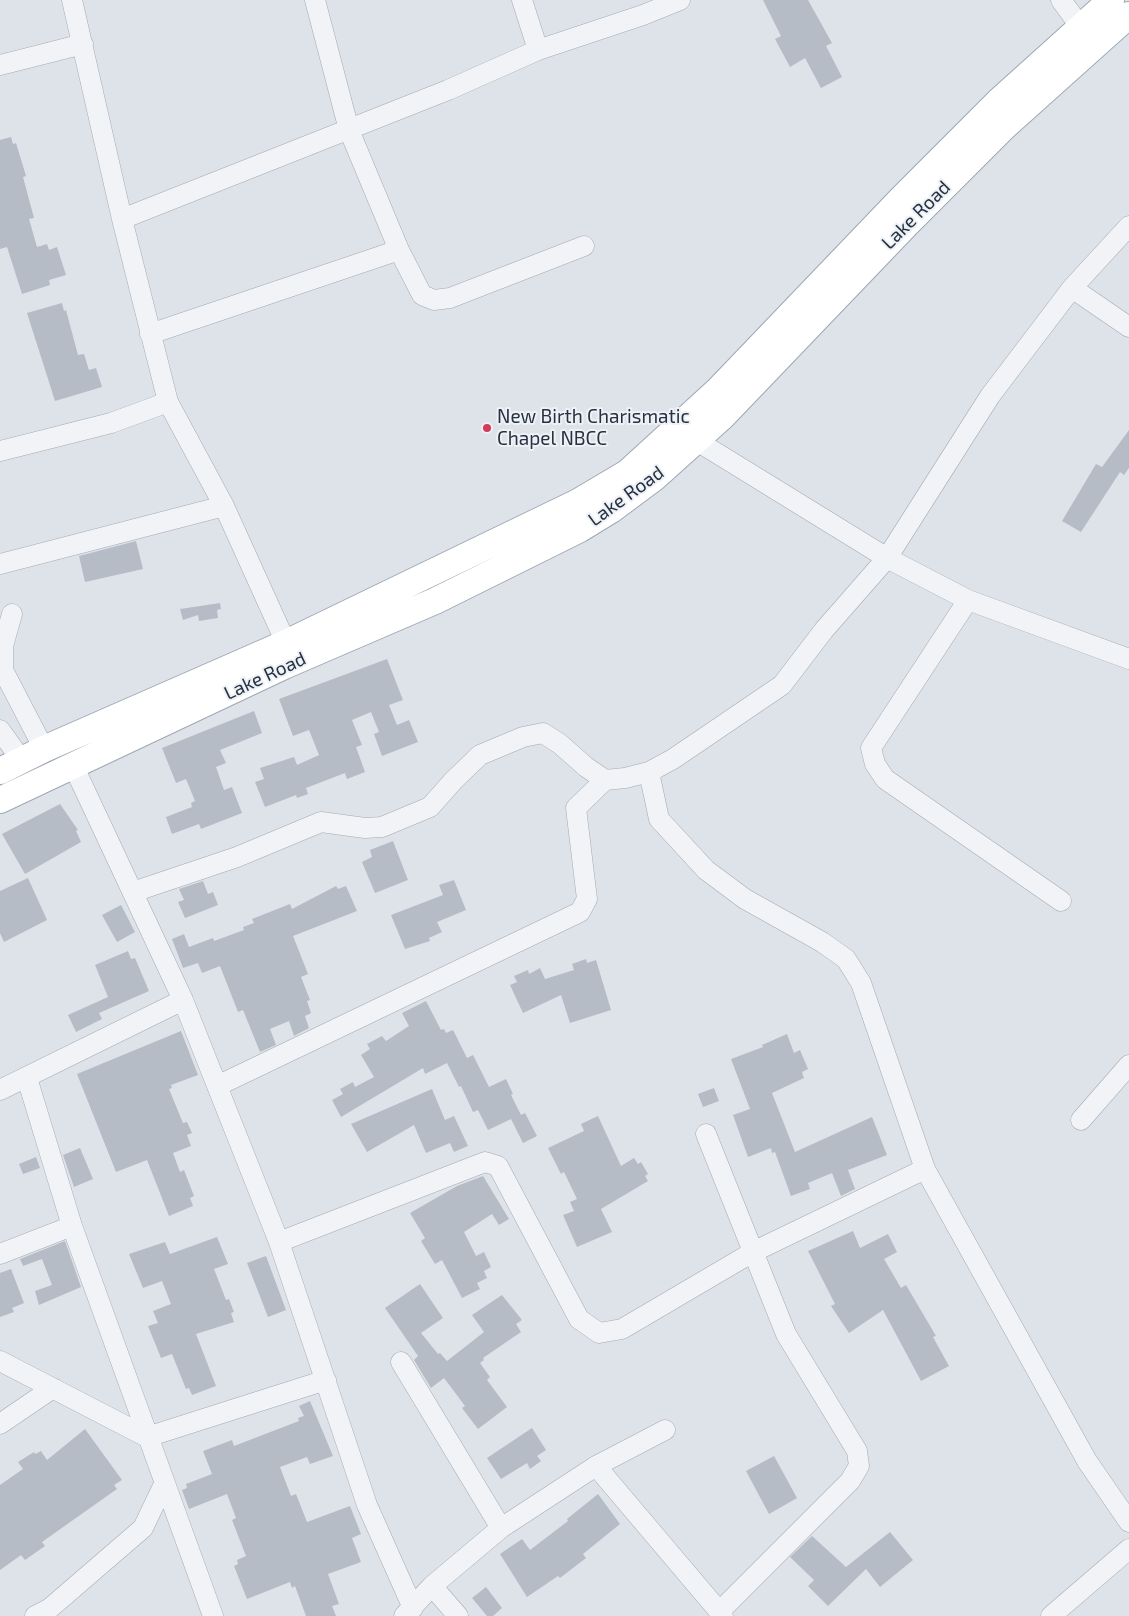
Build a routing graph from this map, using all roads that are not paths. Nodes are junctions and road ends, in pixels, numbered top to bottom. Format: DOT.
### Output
graph roads {
  1 [pos="72,0"];
  2 [pos="315,0"];
  3 [pos="522,0"];
  4 [pos="680,0"];
  5 [pos="1061,0"];
  6 [pos="1111,0"];
  7 [pos="1129,15"];
  8 [pos="1080,26"];
  9 [pos="83,44"];
  10 [pos="538,50"];
  11 [pos="0,65"];
  12 [pos="349,130"];
  13 [pos="122,218"];
  14 [pos="1129,226"];
  15 [pos="584,246"];
  16 [pos="398,250"];
  17 [pos="1072,288"];
  18 [pos="1129,327"];
  19 [pos="150,334"];
  20 [pos="168,402"];
  21 [pos="686,435"];
  22 [pos="0,451"];
  23 [pos="224,506"];
  24 [pos="887,558"];
  25 [pos="0,564"];
  26 [pos="968,600"];
  27 [pos="12,614"];
  28 [pos="286,643"];
  29 [pos="1129,659"];
  30 [pos="0,730"];
  31 [pos="44,749"];
  32 [pos="73,765"];
  33 [pos="11,766"];
  34 [pos="649,772"];
  35 [pos="605,780"];
  36 [pos="0,800"];
  37 [pos="134,892"];
  38 [pos="1062,901"];
  39 [pos="183,1000"];
  40 [pos="1129,1065"];
  41 [pos="27,1078"];
  42 [pos="217,1086"];
  43 [pos="0,1090"];
  44 [pos="1081,1120"];
  45 [pos="706,1134"];
  46 [pos="925,1169"];
  47 [pos="72,1226"];
  48 [pos="279,1242"];
  49 [pos="752,1252"];
  50 [pos="0,1254"];
  51 [pos="0,1361"];
  52 [pos="401,1362"];
  53 [pos="326,1380"];
  54 [pos="53,1388"];
  55 [pos="0,1424"];
  56 [pos="665,1430"];
  57 [pos="147,1437"];
  58 [pos="596,1466"];
  59 [pos="164,1484"];
  60 [pos="1129,1522"];
  61 [pos="501,1528"];
  62 [pos="1129,1549"];
  63 [pos="432,1586"];
  64 [pos="408,1612"];
  65 [pos="721,1614"];
  66 [pos="35,1616"];
  67 [pos="213,1616"];
  68 [pos="458,1616"];
  69 [pos="1051,1616"];
  1 -- 9 [label="street"];
  2 -- 12 [label="street"];
  3 -- 10 [label="street"];
  4 -- 10 [label="street"];
  5 -- 8 [label="street"];
  6 -- 8 [label="main road, Lake Road"];
  7 -- 21 [label="main road, Lake Road"];
  8 -- 21 [label="main road, Lake Road"];
  9 -- 11 [label="street"];
  9 -- 13 [label="street"];
  10 -- 12 [label="street"];
  12 -- 13 [label="street"];
  12 -- 16 [label="street"];
  13 -- 19 [label="street"];
  14 -- 17 [label="street"];
  15 -- 16 [label="street"];
  16 -- 19 [label="street"];
  17 -- 18 [label="street"];
  17 -- 24 [label="street"];
  19 -- 20 [label="street"];
  20 -- 22 [label="street"];
  20 -- 23 [label="street"];
  21 -- 24 [label="street"];
  21 -- 28 [label="main road, Lake Road"];
  21 -- 32 [label="main road, Lake Road"];
  23 -- 25 [label="street"];
  23 -- 28 [label="street"];
  24 -- 26 [label="street"];
  24 -- 34 [label="street"];
  26 -- 29 [label="street"];
  26 -- 38 [label="street"];
  27 -- 31 [label="street"];
  28 -- 31 [label="main road, Lake Road"];
  30 -- 33 [label="street"];
  31 -- 33 [label="main road, Lake Road"];
  32 -- 36 [label="main road, Lake Road"];
  32 -- 37 [label="street"];
  34 -- 35 [label="street"];
  34 -- 46 [label="street"];
  35 -- 37 [label="street"];
  35 -- 42 [label="street"];
  37 -- 39 [label="street"];
  39 -- 41 [label="street"];
  39 -- 42 [label="street"];
  40 -- 44 [label="street"];
  41 -- 43 [label="street"];
  41 -- 47 [label="street"];
  42 -- 48 [label="street"];
  45 -- 49 [label="street"];
  46 -- 49 [label="street"];
  46 -- 60 [label="street"];
  47 -- 50 [label="street"];
  47 -- 57 [label="street"];
  48 -- 49 [label="street"];
  48 -- 53 [label="street"];
  49 -- 65 [label="street"];
  51 -- 54 [label="street"];
  52 -- 61 [label="street"];
  53 -- 57 [label="street"];
  53 -- 64 [label="street"];
  54 -- 55 [label="street"];
  54 -- 57 [label="street"];
  56 -- 58 [label="street"];
  57 -- 59 [label="street"];
  58 -- 61 [label="street"];
  58 -- 65 [label="street"];
  59 -- 66 [label="street"];
  59 -- 67 [label="street"];
  61 -- 63 [label="street"];
  62 -- 69 [label="street"];
  63 -- 64 [label="street"];
  63 -- 68 [label="street"];
}
